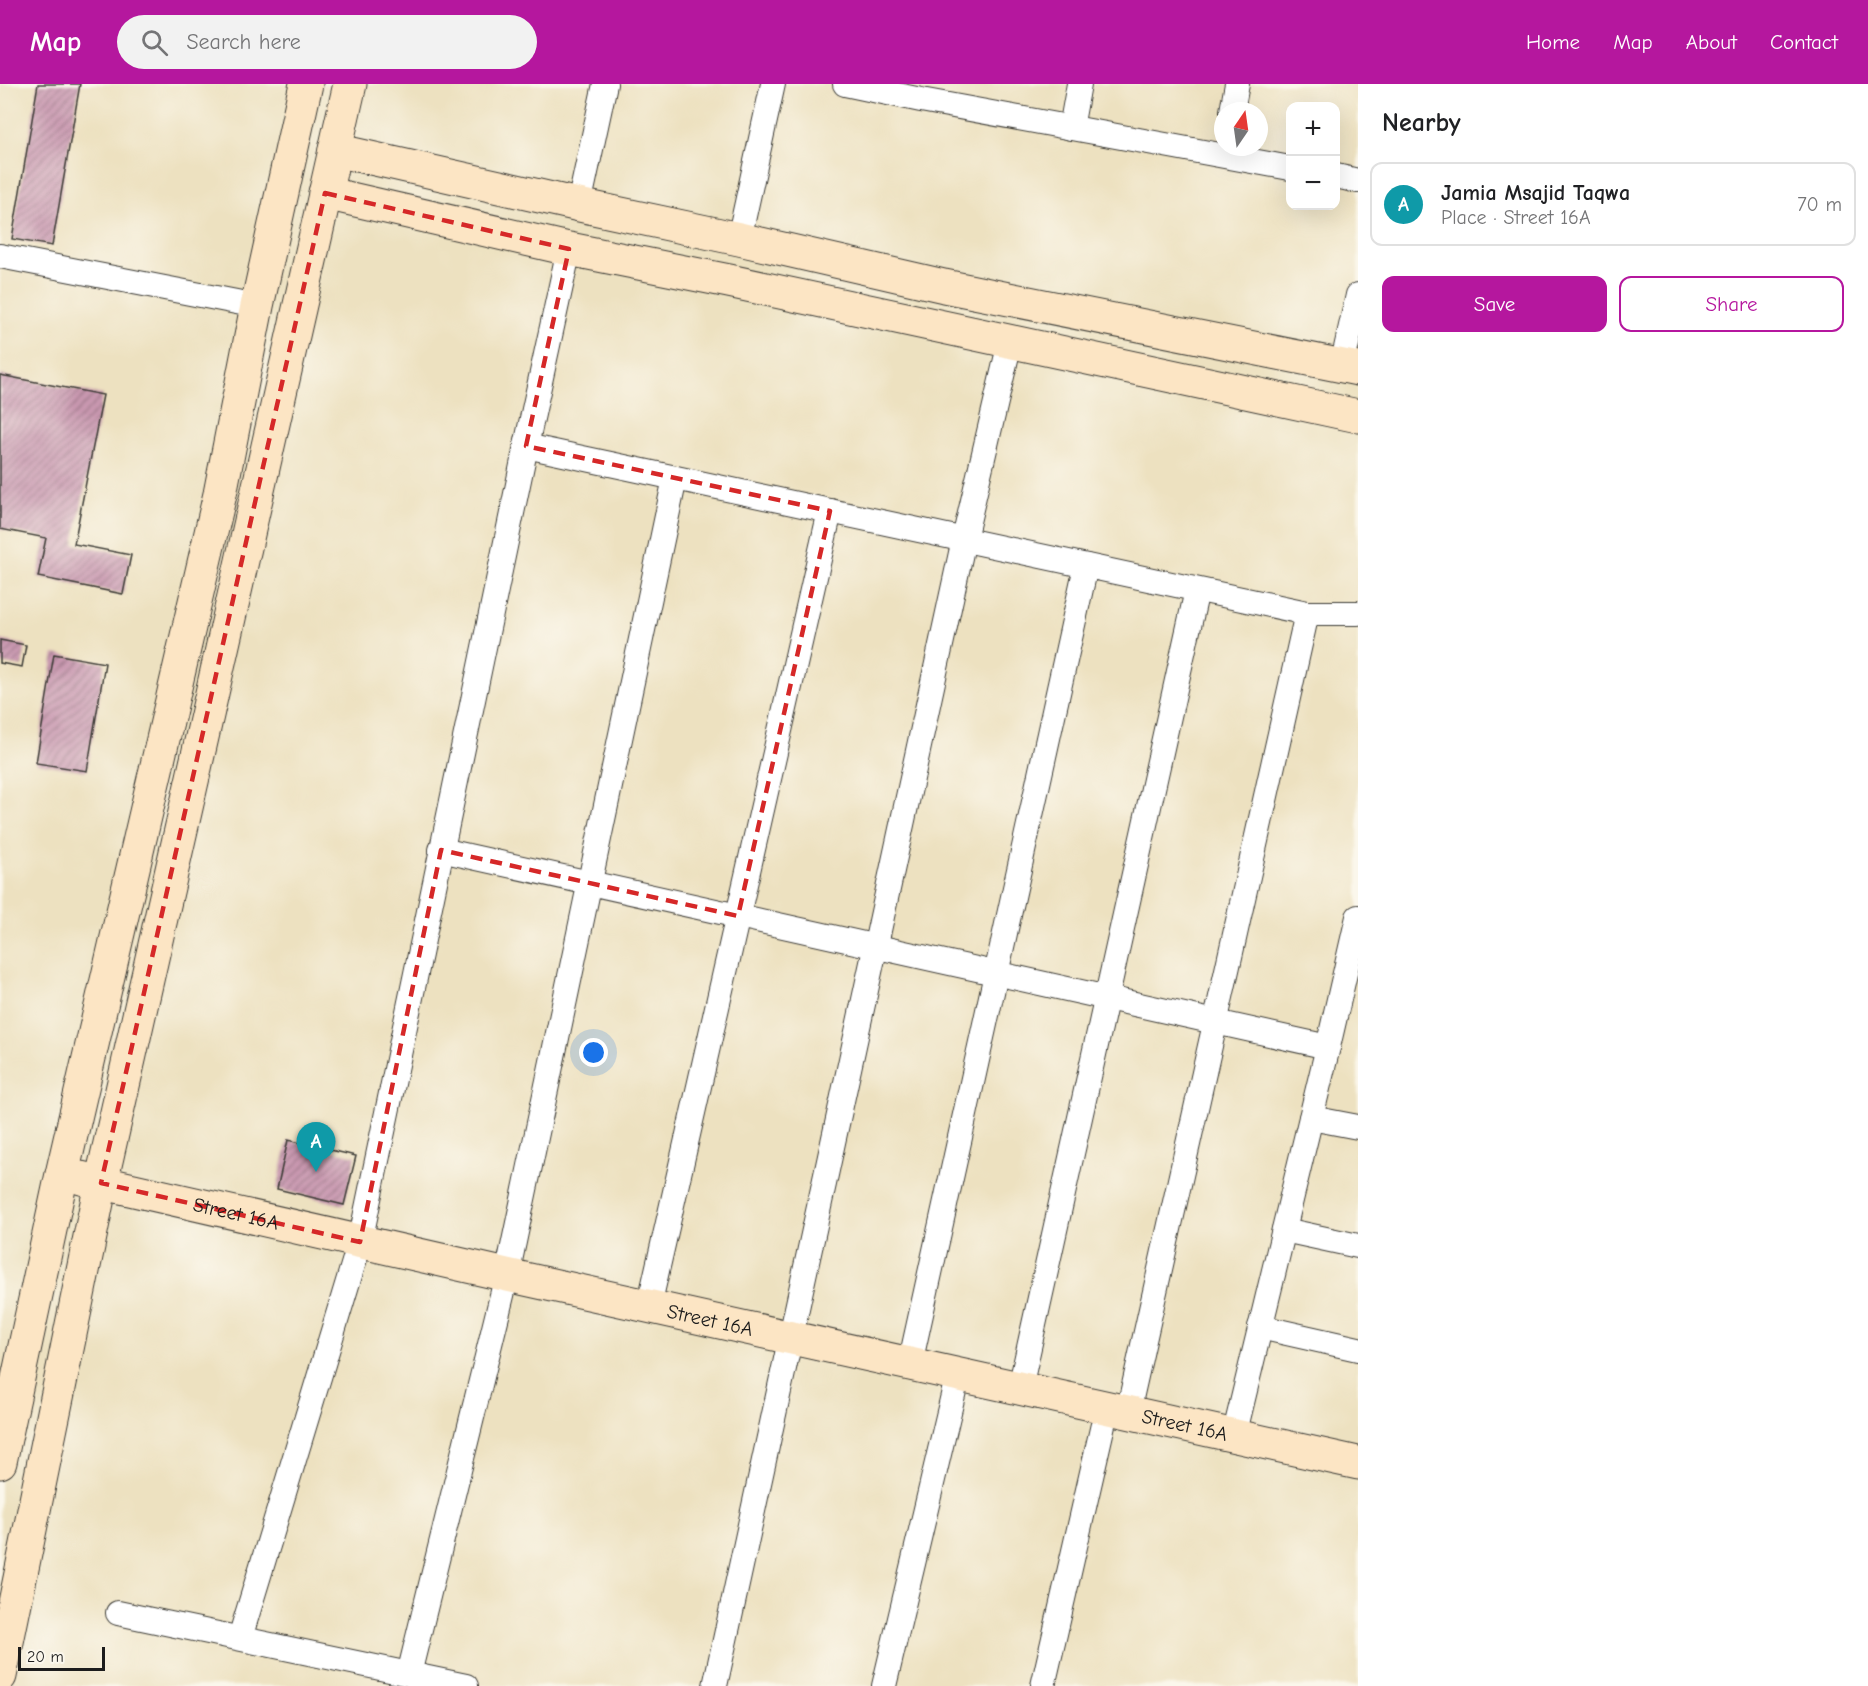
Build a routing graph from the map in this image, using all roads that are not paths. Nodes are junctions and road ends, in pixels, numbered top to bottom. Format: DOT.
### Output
graph roads {
  1 [pos="306,84"];
  2 [pos="350,84"];
  3 [pos="605,84"];
  4 [pos="773,84"];
  5 [pos="845,84"];
  6 [pos="1079,84"];
  7 [pos="1237,84"];
  8 [pos="923,92"];
  9 [pos="1234,102"];
  10 [pos="1071,128"];
  11 [pos="335,150"];
  12 [pos="1214,150"];
  13 [pos="1243,156"];
  14 [pos="1286,167"];
  15 [pos="1340,178"];
  16 [pos="1358,181"];
  17 [pos="325,193"];
  18 [pos="579,205"];
  19 [pos="739,239"];
  20 [pos="569,249"];
  21 [pos="0,256"];
  22 [pos="1358,295"];
  23 [pos="257,306"];
  24 [pos="1010,342"];
  25 [pos="1350,368"];
  26 [pos="1358,416"];
  27 [pos="526,446"];
  28 [pos="675,477"];
  29 [pos="220,494"];
  30 [pos="255,504"];
  31 [pos="830,511"];
  32 [pos="964,539"];
  33 [pos="1086,566"];
  34 [pos="1197,590"];
  35 [pos="1308,613"];
  36 [pos="1358,613"];
  37 [pos="441,850"];
  38 [pos="589,884"];
  39 [pos="738,916"];
  40 [pos="1358,917"];
  41 [pos="875,947"];
  42 [pos="996,974"];
  43 [pos="1351,983"];
  44 [pos="1106,998"];
  45 [pos="1216,1022"];
  46 [pos="1328,1047"];
  47 [pos="1311,1118"];
  48 [pos="1358,1127"];
  49 [pos="62,1174"];
  50 [pos="101,1183"];
  51 [pos="1284,1230"];
  52 [pos="360,1242"];
  53 [pos="1358,1246"];
  54 [pos="507,1275"];
  55 [pos="649,1306"];
  56 [pos="1260,1327"];
  57 [pos="790,1337"];
  58 [pos="1358,1349"];
  59 [pos="910,1364"];
  60 [pos="958,1374"];
  61 [pos="1020,1388"];
  62 [pos="1118,1410"];
  63 [pos="1234,1436"];
  64 [pos="0,1462"];
  65 [pos="1358,1463"];
  66 [pos="118,1613"];
  67 [pos="240,1638"];
  68 [pos="409,1674"];
  69 [pos="0,1676"];
  70 [pos="466,1686"];
  71 [pos="715,1686"];
  72 [pos="884,1686"];
  73 [pos="1043,1686"];
  1 -- 23 [label="street"];
  2 -- 11 [label="street"];
  3 -- 18 [label="street"];
  4 -- 19 [label="street"];
  5 -- 8 [label="street"];
  6 -- 10 [label="street"];
  7 -- 9 [label="street"];
  8 -- 10 [label="street"];
  10 -- 12 [label="street"];
  11 -- 17 [label="street"];
  11 -- 18 [label="street"];
  13 -- 14 [label="street"];
  15 -- 16 [label="street"];
  17 -- 20 [label="street"];
  17 -- 30 [label="street"];
  18 -- 19 [label="street"];
  19 -- 25 [label="street"];
  20 -- 24 [label="street"];
  20 -- 27 [label="street"];
  21 -- 23 [label="street"];
  22 -- 25 [label="street"];
  23 -- 29 [label="street"];
  24 -- 26 [label="street"];
  24 -- 32 [label="street"];
  27 -- 28 [label="street"];
  27 -- 37 [label="street"];
  28 -- 31 [label="street"];
  28 -- 38 [label="street"];
  29 -- 30 [label="street"];
  29 -- 49 [label="street"];
  30 -- 50 [label="street"];
  31 -- 32 [label="street"];
  31 -- 39 [label="street"];
  32 -- 33 [label="street"];
  32 -- 41 [label="street"];
  33 -- 34 [label="street"];
  33 -- 42 [label="street"];
  34 -- 35 [label="street"];
  34 -- 44 [label="street"];
  35 -- 36 [label="street"];
  35 -- 45 [label="street"];
  37 -- 38 [label="street"];
  37 -- 52 [label="street"];
  38 -- 39 [label="street"];
  38 -- 54 [label="street"];
  39 -- 41 [label="street"];
  39 -- 55 [label="street"];
  40 -- 43 [label="street"];
  41 -- 42 [label="street"];
  41 -- 57 [label="street"];
  42 -- 44 [label="street"];
  42 -- 59 [label="street"];
  43 -- 46 [label="street"];
  44 -- 45 [label="street"];
  44 -- 61 [label="street"];
  45 -- 46 [label="street"];
  45 -- 62 [label="street"];
  46 -- 47 [label="street"];
  47 -- 48 [label="street"];
  47 -- 51 [label="street"];
  49 -- 50 [label="street, Street 16A"];
  49 -- 64 [label="street"];
  50 -- 52 [label="street, Street 16A"];
  50 -- 69 [label="street"];
  51 -- 53 [label="street"];
  51 -- 56 [label="street"];
  52 -- 54 [label="street, Street 16A"];
  52 -- 67 [label="street"];
  54 -- 55 [label="street, Street 16A"];
  54 -- 68 [label="street"];
  55 -- 57 [label="street, Street 16A"];
  56 -- 58 [label="street"];
  56 -- 63 [label="street"];
  57 -- 59 [label="street, Street 16A"];
  57 -- 71 [label="street"];
  59 -- 60 [label="street, Street 16A"];
  60 -- 61 [label="street, Street 16A"];
  60 -- 72 [label="street"];
  61 -- 62 [label="street, Street 16A"];
  62 -- 63 [label="street, Street 16A"];
  62 -- 73 [label="street"];
  63 -- 65 [label="street, Street 16A"];
  66 -- 67 [label="street"];
  67 -- 68 [label="street"];
  68 -- 70 [label="street"];
}
